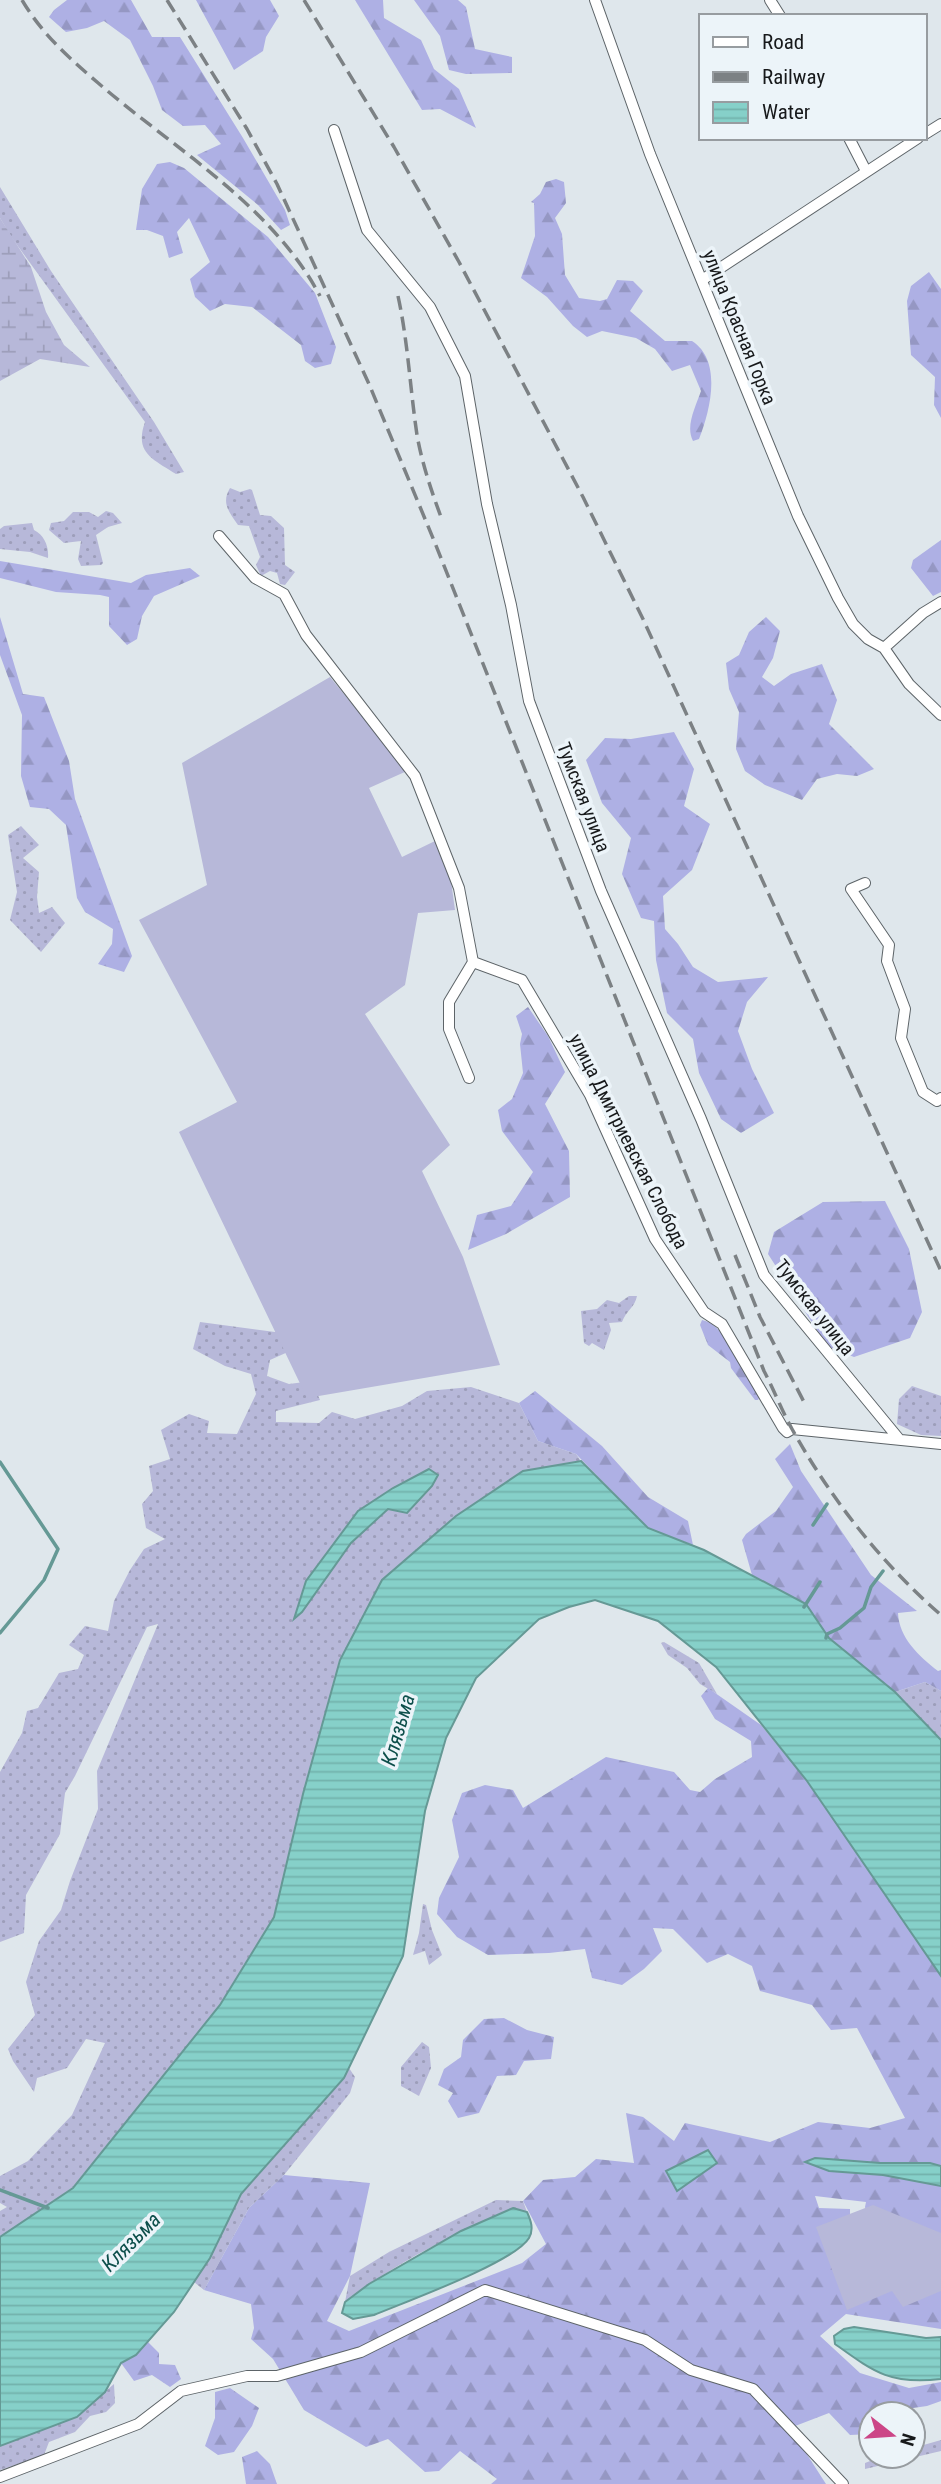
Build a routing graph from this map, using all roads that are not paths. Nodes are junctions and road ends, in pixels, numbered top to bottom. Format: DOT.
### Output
graph roads {
  1 [pos="594,0"];
  2 [pos="334,130"];
  3 [pos="850,140"];
  4 [pos="915,140"];
  5 [pos="866,171"];
  6 [pos="702,281"];
  7 [pos="219,536"];
  8 [pos="941,602"];
  9 [pos="884,648"];
  10 [pos="941,715"];
  11 [pos="865,883"];
  12 [pos="473,962"];
  13 [pos="469,1078"];
  14 [pos="941,1098"];
  15 [pos="899,1439"];
  16 [pos="941,1444"];
  17 [pos="0,2477"];
  18 [pos="843,2484"];
  1 -- 6 [label="street, улица Красная Горка"];
  2 -- 15 [label="street, Тумская улица"];
  3 -- 5 [label="street"];
  4 -- 5 [label="street"];
  5 -- 6 [label="street"];
  6 -- 9 [label="street, улица Красная Горка"];
  7 -- 12 [label="street"];
  8 -- 9 [label="street"];
  9 -- 10 [label="street, улица Красная Горка"];
  11 -- 14 [label="street"];
  12 -- 13 [label="street"];
  12 -- 15 [label="street, улица Дмитриевская Слобода"];
  15 -- 16 [label="street"];
  17 -- 18 [label="street"];
}
